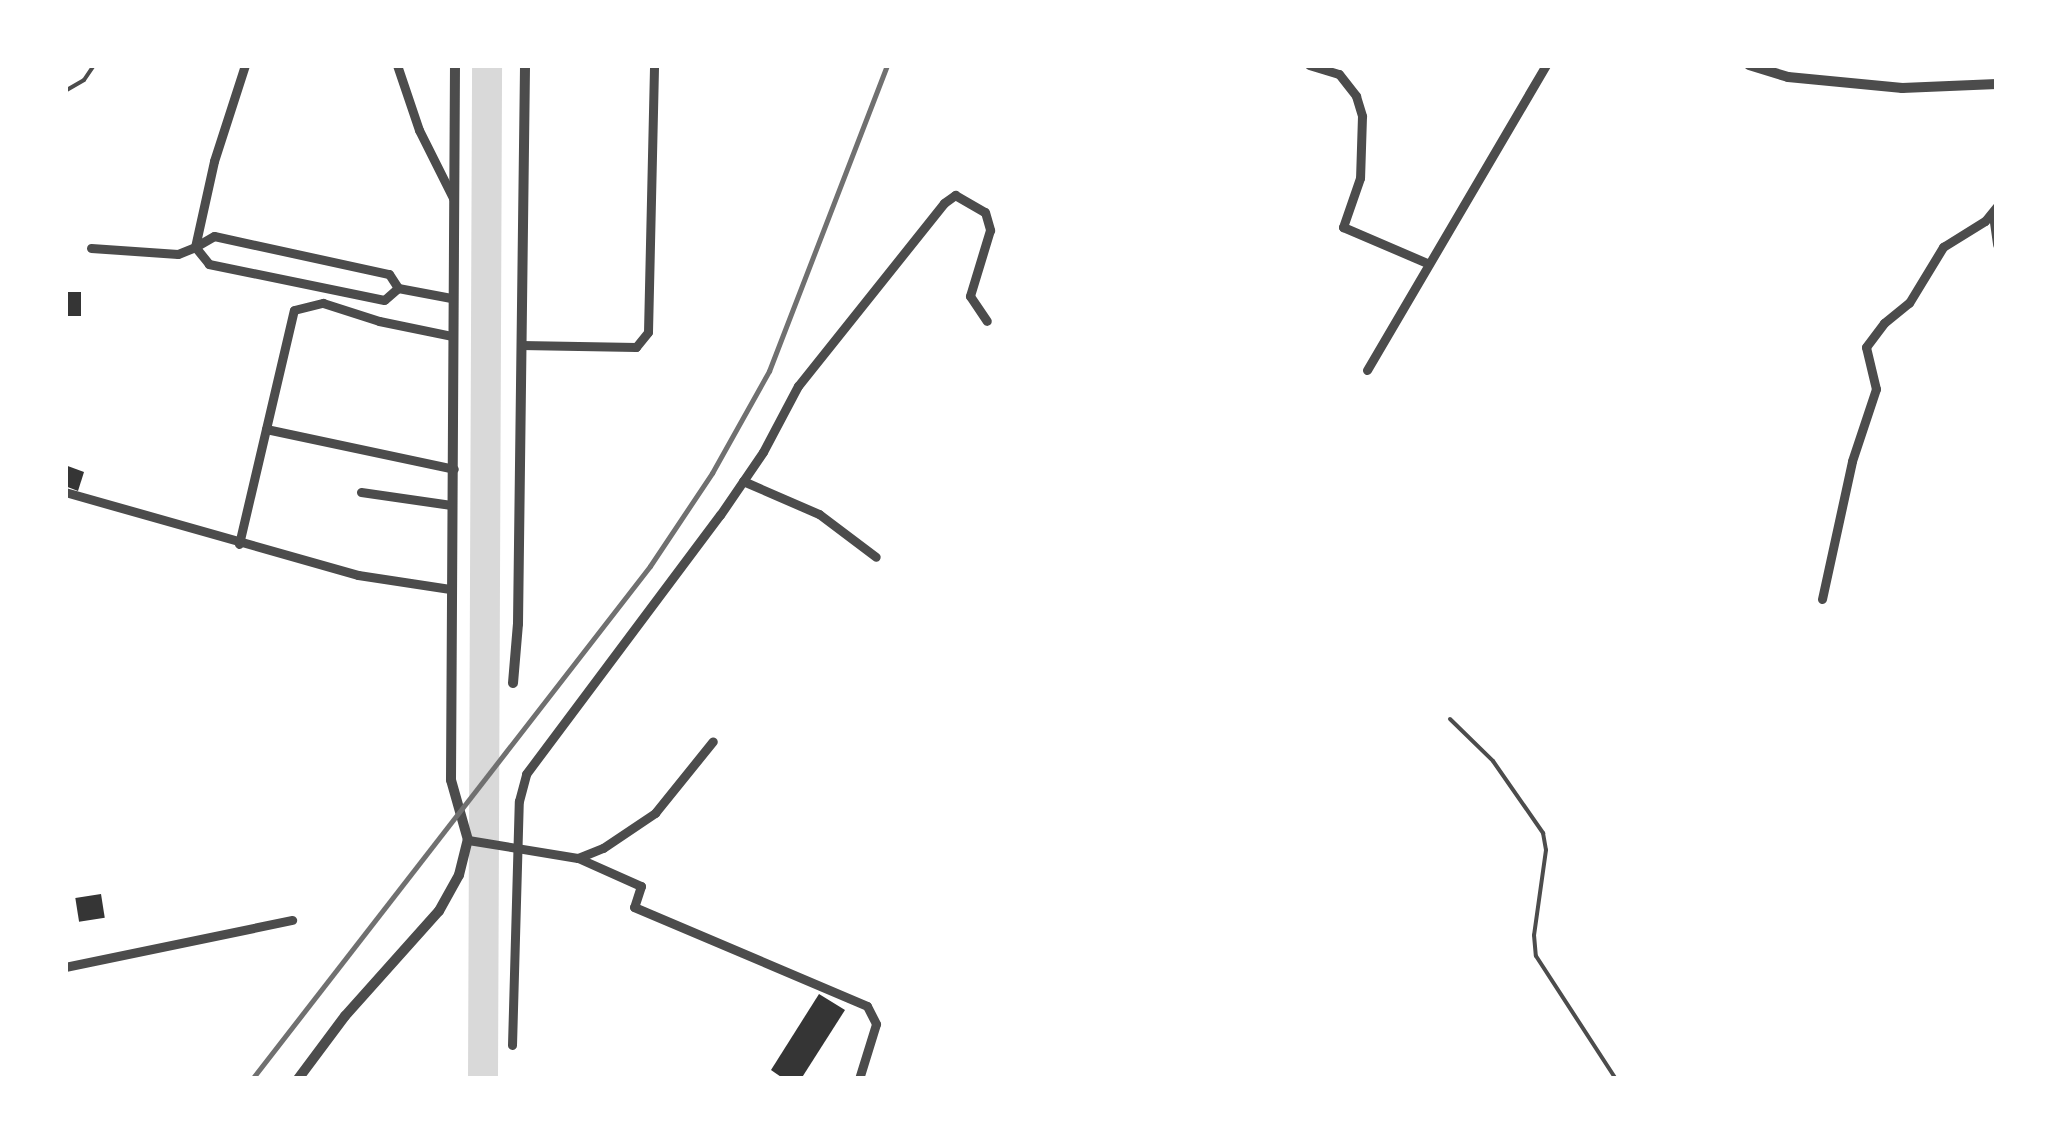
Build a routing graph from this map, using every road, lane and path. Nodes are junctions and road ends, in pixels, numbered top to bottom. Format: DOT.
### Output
graph roads {
  1 [pos="94,65"];
  2 [pos="245,65"];
  3 [pos="397,65"];
  4 [pos="455,65"];
  5 [pos="525,65"];
  6 [pos="654,65"];
  7 [pos="1309,65"];
  8 [pos="1546,65"];
  9 [pos="1749,65"];
  10 [pos="1997,84"];
  11 [pos="65,91"];
  12 [pos="454,201"];
  13 [pos="1995,210"];
  14 [pos="1997,245"];
  15 [pos="195,247"];
  16 [pos="91,248"];
  17 [pos="1427,263"];
  18 [pos="398,288"];
  19 [pos="452,298"];
  20 [pos="987,321"];
  21 [pos="452,336"];
  22 [pos="521,344"];
  23 [pos="1367,370"];
  24 [pos="266,429"];
  25 [pos="454,469"];
  26 [pos="743,481"];
  27 [pos="65,492"];
  28 [pos="361,492"];
  29 [pos="451,504"];
  30 [pos="240,544"];
  31 [pos="876,557"];
  32 [pos="450,589"];
  33 [pos="1822,599"];
  34 [pos="513,683"];
  35 [pos="1450,719"];
  36 [pos="713,740"];
  37 [pos="473,842"];
  38 [pos="514,848"];
  39 [pos="578,858"];
  40 [pos="292,920"];
  41 [pos="65,967"];
  42 [pos="512,1045"];
  43 [pos="298,1079"];
  44 [pos="859,1079"];
  45 [pos="1616,1079"];
  1 -- 11 [label="lane"];
  2 -- 15 [label="street"];
  3 -- 12 [label="street"];
  4 -- 12 [label="street"];
  5 -- 22 [label="street"];
  6 -- 22 [label="street"];
  7 -- 17 [label="street"];
  8 -- 17 [label="street"];
  9 -- 10 [label="street"];
  12 -- 19 [label="street"];
  13 -- 14 [label="street"];
  13 -- 33 [label="street"];
  15 -- 16 [label="street"];
  15 -- 18 [label="street"];
  15 -- 18 [label="street"];
  17 -- 23 [label="street"];
  18 -- 19 [label="street"];
  19 -- 21 [label="street"];
  20 -- 26 [label="street"];
  21 -- 24 [label="street"];
  21 -- 25 [label="street"];
  22 -- 34 [label="street"];
  24 -- 25 [label="street"];
  24 -- 30 [label="street"];
  25 -- 29 [label="street"];
  26 -- 31 [label="street"];
  26 -- 38 [label="street"];
  27 -- 30 [label="street"];
  28 -- 29 [label="street"];
  29 -- 32 [label="street"];
  30 -- 32 [label="street"];
  32 -- 37 [label="street"];
  35 -- 45 [label="lane"];
  36 -- 39 [label="street"];
  37 -- 38 [label="street"];
  37 -- 43 [label="street"];
  38 -- 39 [label="street"];
  38 -- 42 [label="street"];
  39 -- 44 [label="street"];
  40 -- 41 [label="street"];
}
